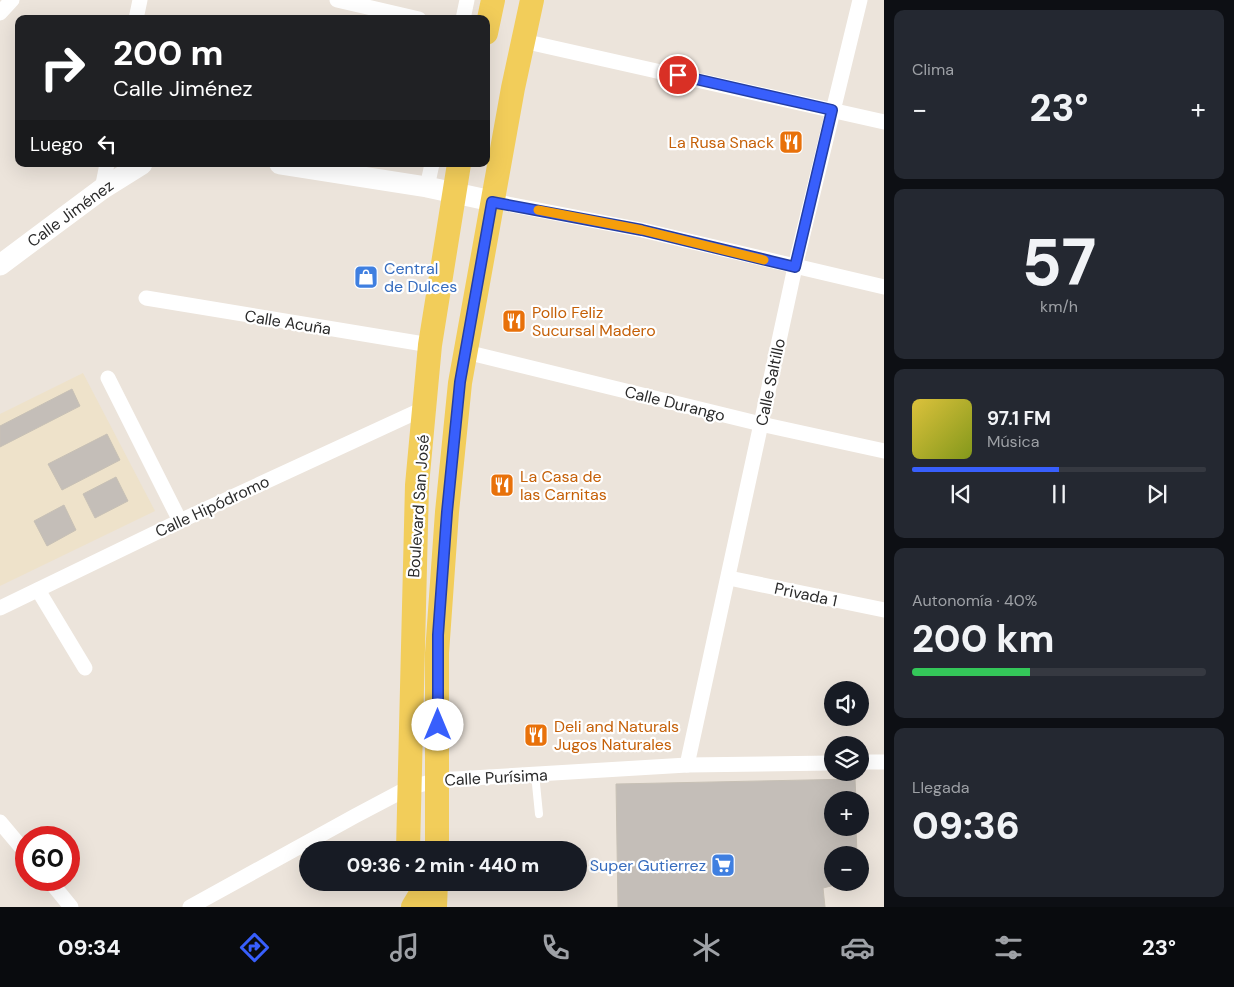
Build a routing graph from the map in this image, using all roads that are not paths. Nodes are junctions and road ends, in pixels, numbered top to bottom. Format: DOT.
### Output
graph roads {
  1 [pos="12,0"];
  2 [pos="140,0"];
  3 [pos="336,0"];
  4 [pos="467,0"];
  5 [pos="493,0"];
  6 [pos="532,0"];
  7 [pos="860,0"];
  8 [pos="0,13"];
  9 [pos="137,15"];
  10 [pos="401,15"];
  11 [pos="464,15"];
  12 [pos="490,15"];
  13 [pos="523,41"];
  14 [pos="832,110"];
  15 [pos="884,122"];
  16 [pos="106,167"];
  17 [pos="137,167"];
  18 [pos="299,167"];
  19 [pos="431,167"];
  20 [pos="459,167"];
  21 [pos="427,187"];
  22 [pos="102,189"];
  23 [pos="454,192"];
  24 [pos="492,202"];
  25 [pos="0,265"];
  26 [pos="795,267"];
  27 [pos="884,287"];
  28 [pos="146,298"];
  29 [pos="430,345"];
  30 [pos="466,352"];
  31 [pos="108,378"];
  32 [pos="425,408"];
  33 [pos="762,424"];
  34 [pos="884,451"];
  35 [pos="180,521"];
  36 [pos="729,578"];
  37 [pos="38,590"];
  38 [pos="0,608"];
  39 [pos="884,610"];
  40 [pos="85,668"];
  41 [pos="869,762"];
  42 [pos="884,762"];
  43 [pos="824,763"];
  44 [pos="687,765"];
  45 [pos="535,774"];
  46 [pos="438,780"];
  47 [pos="408,788"];
  48 [pos="539,814"];
  49 [pos="0,822"];
  50 [pos="408,839"];
  51 [pos="15,840"];
  52 [pos="437,841"];
  53 [pos="58,891"];
  54 [pos="408,891"];
  55 [pos="423,891"];
  56 [pos="436,891"];
  57 [pos="71,907"];
  58 [pos="190,907"];
  59 [pos="407,907"];
  60 [pos="413,907"];
  61 [pos="435,907"];
  1 -- 8 [label="street"];
  2 -- 9 [label="street"];
  3 -- 10 [label="street"];
  4 -- 11 [label="street"];
  5 -- 12 [label="main road"];
  6 -- 13 [label="main road, Boulevard San José"];
  7 -- 14 [label="street, Calle Saltillo"];
  13 -- 14 [label="street"];
  13 -- 24 [label="main road, Boulevard San José"];
  14 -- 15 [label="street"];
  14 -- 26 [label="street, Calle Saltillo"];
  16 -- 22 [label="street"];
  17 -- 22 [label="main road, Calle Jiménez"];
  18 -- 21 [label="main road"];
  19 -- 21 [label="street"];
  20 -- 23 [label="main road, Boulevard San José"];
  21 -- 23 [label="main road"];
  22 -- 25 [label="main road, Calle Jiménez"];
  23 -- 24 [label="main road"];
  23 -- 29 [label="main road, Boulevard San José"];
  24 -- 26 [label="street"];
  24 -- 30 [label="main road, Boulevard San José"];
  26 -- 27 [label="street"];
  26 -- 33 [label="street, Calle Saltillo"];
  28 -- 29 [label="street, Calle Acuña"];
  29 -- 32 [label="main road, Boulevard San José"];
  30 -- 33 [label="street, Calle Durango"];
  30 -- 46 [label="main road, Boulevard San José"];
  31 -- 35 [label="street"];
  32 -- 35 [label="street, Calle Hipódromo"];
  32 -- 47 [label="main road, Boulevard San José"];
  33 -- 34 [label="street, Calle Durango"];
  33 -- 36 [label="street, Calle Saltillo"];
  35 -- 37 [label="street, Calle Hipódromo"];
  36 -- 39 [label="street, Privada 1"];
  36 -- 44 [label="street, Calle Saltillo"];
  37 -- 38 [label="street, Calle Hipódromo"];
  37 -- 40 [label="street"];
  41 -- 42 [label="street"];
  43 -- 44 [label="street, Calle Purísima"];
  44 -- 45 [label="street, Calle Purísima"];
  45 -- 46 [label="street, Calle Purísima"];
  45 -- 48 [label="lane"];
  46 -- 47 [label="street, Calle Purísima"];
  46 -- 52 [label="main road, Boulevard San José"];
  47 -- 50 [label="main road, Boulevard San José"];
  47 -- 58 [label="street, Calle Purísima"];
  49 -- 51 [label="street"];
  53 -- 57 [label="street"];
  54 -- 59 [label="main road"];
  55 -- 60 [label="main road"];
  56 -- 61 [label="main road"];
}
